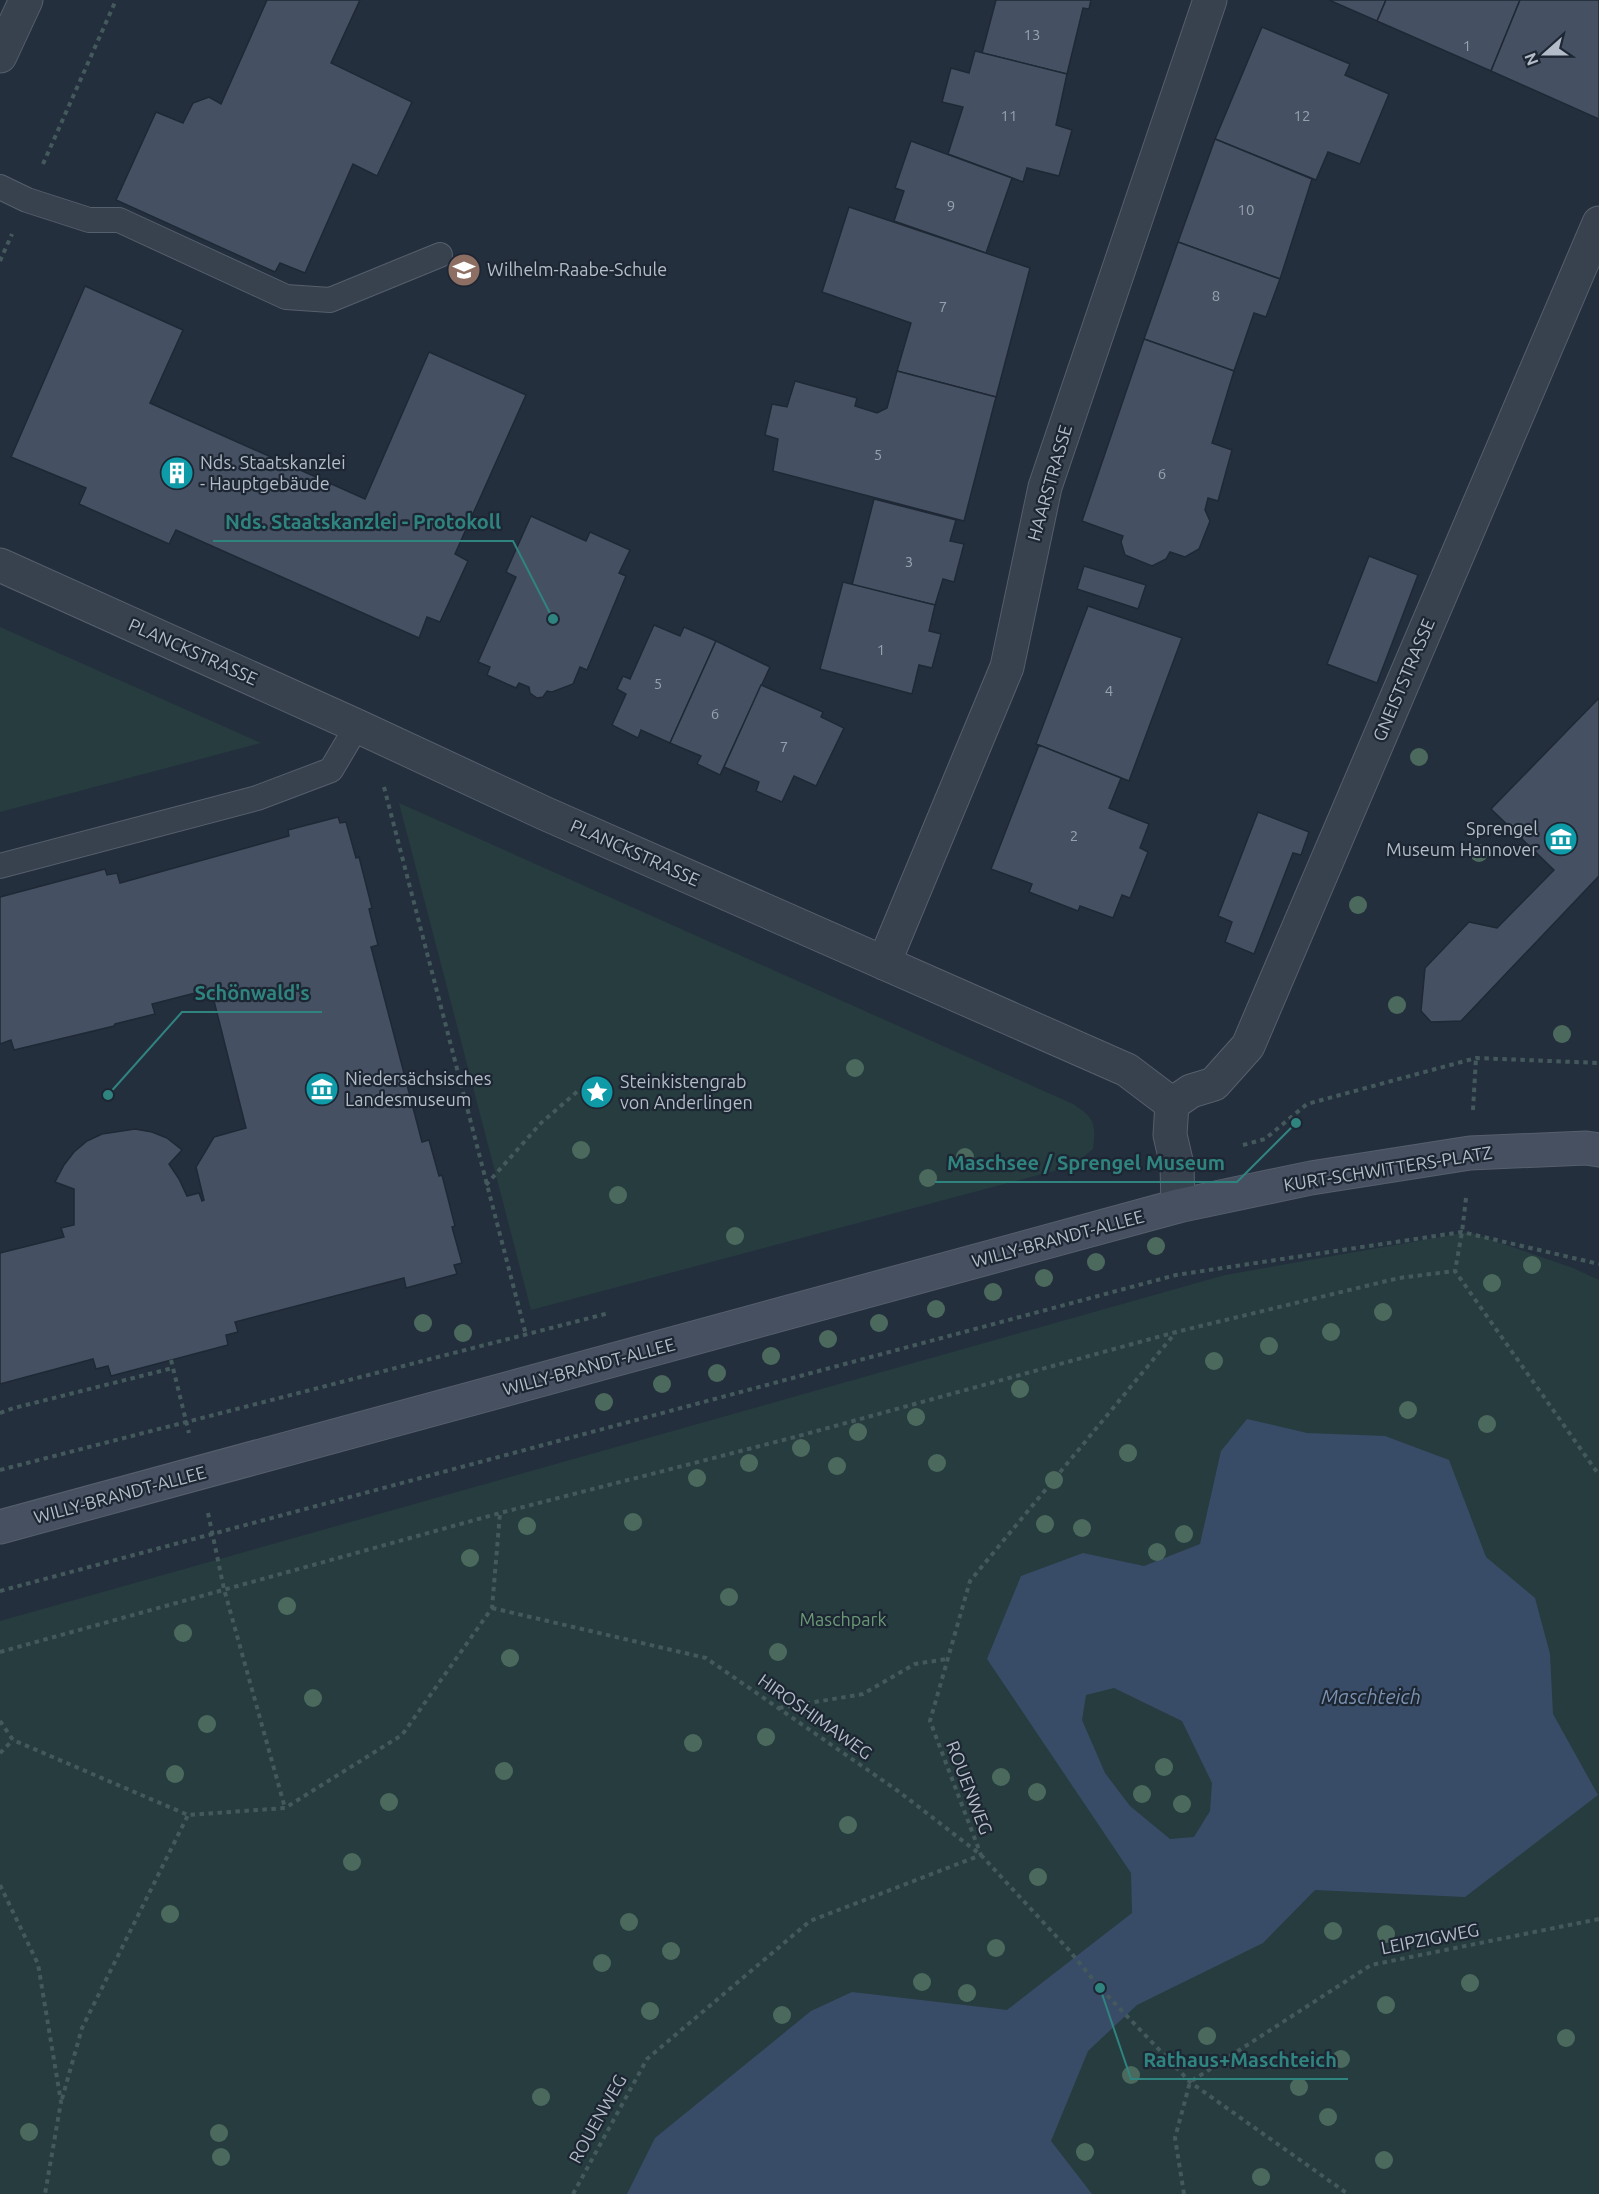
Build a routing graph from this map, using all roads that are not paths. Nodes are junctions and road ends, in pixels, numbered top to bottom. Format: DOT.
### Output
graph roads {
  1 [pos="26,0"];
  2 [pos="1210,0"];
  3 [pos="0,56"];
  4 [pos="0,187"];
  5 [pos="1599,223"];
  6 [pos="440,255"];
  7 [pos="0,565"];
  8 [pos="357,726"];
  9 [pos="0,866"];
  10 [pos="884,963"];
  11 [pos="1172,1104"];
  12 [pos="1599,1150"];
  13 [pos="1178,1206"];
  14 [pos="0,1527"];
  1 -- 3 [label="street"];
  2 -- 10 [label="street, HAARSTRASSE"];
  4 -- 6 [label="lane"];
  5 -- 11 [label="street, GNEISTSTRASSE"];
  7 -- 8 [label="street, PLANCKSTRASSE"];
  8 -- 9 [label="lane"];
  8 -- 10 [label="street, PLANCKSTRASSE"];
  10 -- 11 [label="street, PLANCKSTRASSE"];
  11 -- 13 [label="street"];
  12 -- 13 [label="street, KURT-SCHWITTERS-PLATZ"];
  13 -- 14 [label="street, WILLY-BRANDT-ALLEE"];
}
